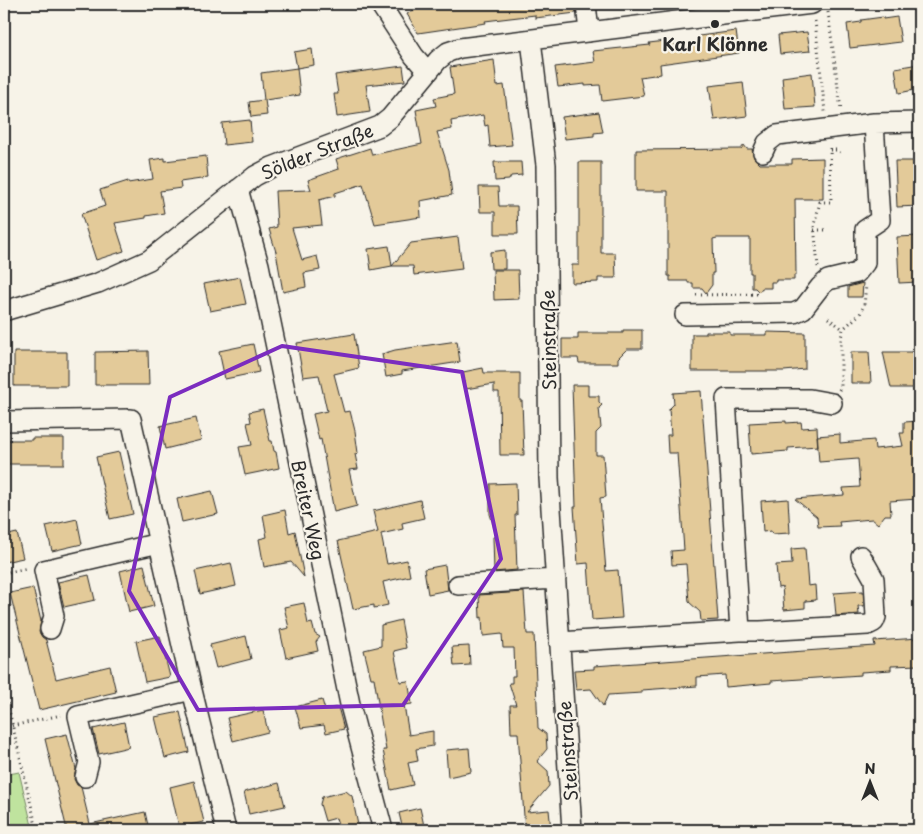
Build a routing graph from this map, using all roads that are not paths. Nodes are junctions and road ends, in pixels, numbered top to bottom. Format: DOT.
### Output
graph roads {
  1 [pos="380,4"];
  2 [pos="586,4"];
  3 [pos="739,8"];
  4 [pos="818,9"];
  5 [pos="589,32"];
  6 [pos="532,40"];
  7 [pos="428,72"];
  8 [pos="919,122"];
  9 [pos="874,123"];
  10 [pos="764,152"];
  11 [pos="238,189"];
  12 [pos="4,312"];
  13 [pos="685,315"];
  14 [pos="832,403"];
  15 [pos="4,421"];
  16 [pos="159,543"];
  17 [pos="861,556"];
  18 [pos="556,579"];
  19 [pos="458,585"];
  20 [pos="50,629"];
  21 [pos="740,631"];
  22 [pos="560,642"];
  23 [pos="192,690"];
  24 [pos="85,777"];
  25 [pos="226,830"];
  26 [pos="383,830"];
  27 [pos="572,830"];
  1 -- 7 [label="street"];
  2 -- 5 [label="street"];
  3 -- 4 [label="street, Sölder Straße"];
  3 -- 5 [label="street, Sölder Straße"];
  5 -- 6 [label="street, Sölder Straße"];
  6 -- 7 [label="street, Sölder Straße"];
  6 -- 18 [label="street, Steinstraße"];
  7 -- 11 [label="street, Sölder Straße"];
  8 -- 9 [label="street"];
  9 -- 10 [label="street"];
  9 -- 13 [label="street"];
  11 -- 12 [label="street, Sölder Straße"];
  11 -- 26 [label="street, Breiter Weg"];
  14 -- 21 [label="street"];
  15 -- 16 [label="street"];
  16 -- 20 [label="street"];
  16 -- 23 [label="street"];
  17 -- 21 [label="street"];
  18 -- 19 [label="street"];
  18 -- 22 [label="street, Steinstraße"];
  21 -- 22 [label="street"];
  22 -- 27 [label="street, Steinstraße"];
  23 -- 24 [label="street"];
  23 -- 25 [label="street"];
}
